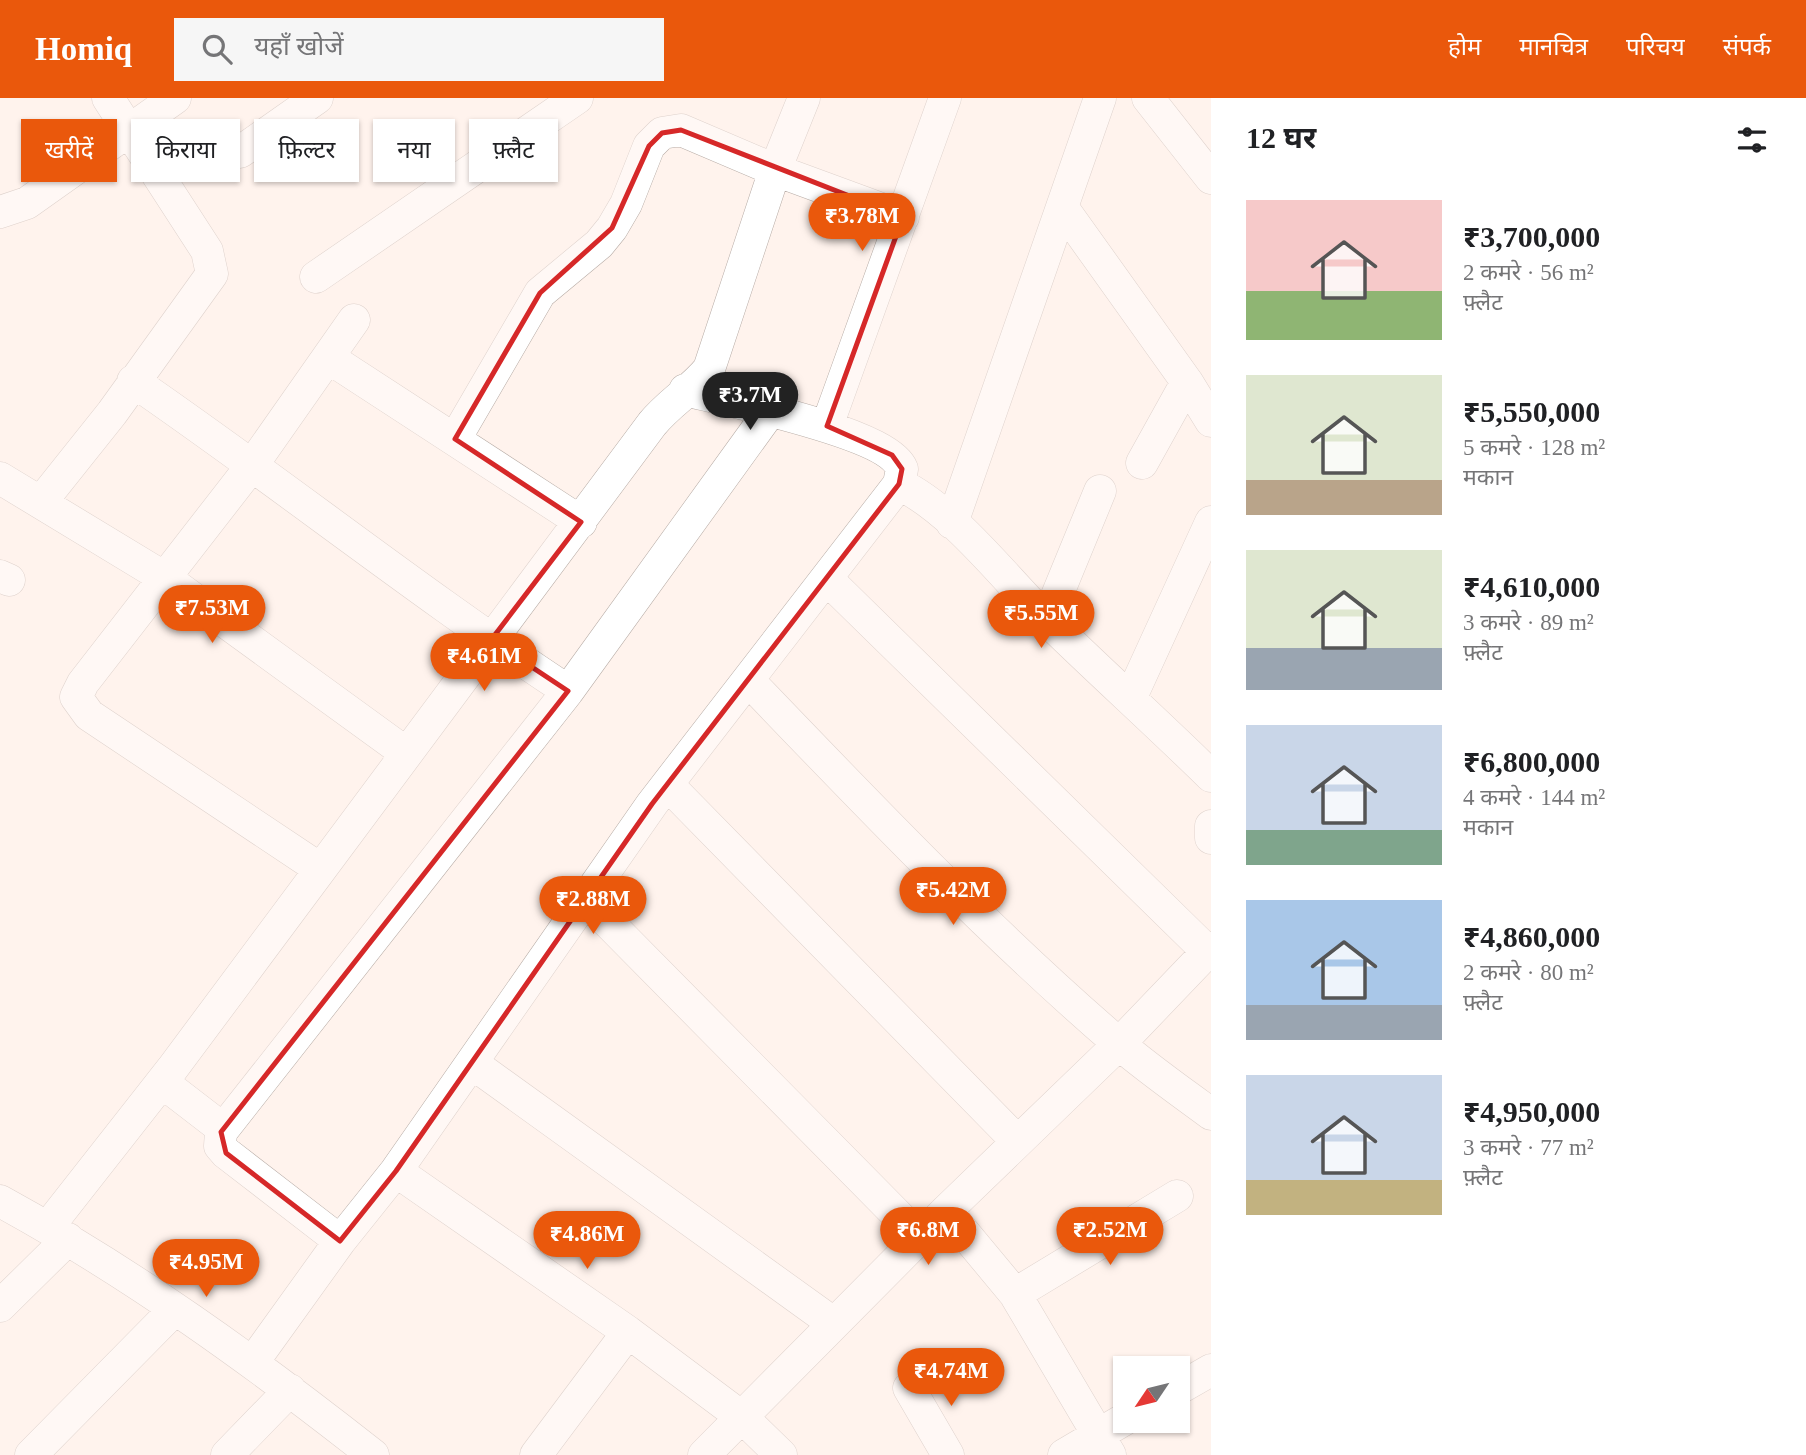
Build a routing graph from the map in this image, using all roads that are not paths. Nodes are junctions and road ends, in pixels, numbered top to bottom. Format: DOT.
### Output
graph roads {
  1 [pos="108,98"];
  2 [pos="175,98"];
  3 [pos="317,98"];
  4 [pos="577,98"];
  5 [pos="804,98"];
  6 [pos="945,98"];
  7 [pos="1100,98"];
  8 [pos="1148,98"];
  9 [pos="128,131"];
  10 [pos="240,152"];
  11 [pos="775,170"];
  12 [pos="1211,178"];
  13 [pos="1062,207"];
  14 [pos="0,212"];
  15 [pos="903,217"];
  16 [pos="316,277"];
  17 [pos="354,320"];
  18 [pos="329,358"];
  19 [pos="133,381"];
  20 [pos="1187,382"];
  21 [pos="685,390"];
  22 [pos="771,410"];
  23 [pos="1211,421"];
  24 [pos="827,426"];
  25 [pos="454,439"];
  26 [pos="1142,463"];
  27 [pos="253,464"];
  28 [pos="0,478"];
  29 [pos="899,484"];
  30 [pos="1100,491"];
  31 [pos="41,502"];
  32 [pos="581,522"];
  33 [pos="1211,522"];
  34 [pos="952,523"];
  35 [pos="165,578"];
  36 [pos="827,579"];
  37 [pos="1047,620"];
  38 [pos="491,640"];
  39 [pos="748,680"];
  40 [pos="568,691"];
  41 [pos="1131,697"];
  42 [pos="405,753"];
  43 [pos="1211,776"];
  44 [pos="668,785"];
  45 [pos="1211,826"];
  46 [pos="1211,838"];
  47 [pos="320,869"];
  48 [pos="586,900"];
  49 [pos="1210,952"];
  50 [pos="1119,1044"];
  51 [pos="472,1063"];
  52 [pos="162,1082"];
  53 [pos="1211,1114"];
  54 [pos="223,1129"];
  55 [pos="1017,1142"];
  56 [pos="396,1171"];
  57 [pos="1177,1196"];
  58 [pos="0,1201"];
  59 [pos="946,1211"];
  60 [pos="58,1233"];
  61 [pos="920,1238"];
  62 [pos="340,1241"];
  63 [pos="1015,1294"];
  64 [pos="0,1306"];
  65 [pos="175,1309"];
  66 [pos="833,1324"];
  67 [pos="628,1332"];
  68 [pos="253,1362"];
  69 [pos="1211,1370"];
  70 [pos="1190,1382"];
  71 [pos="909,1388"];
  72 [pos="290,1390"];
  73 [pos="743,1418"];
  74 [pos="1104,1445"];
  75 [pos="31,1455"];
  76 [pos="226,1455"];
  77 [pos="373,1455"];
  78 [pos="536,1455"];
  79 [pos="704,1455"];
  80 [pos="781,1455"];
  81 [pos="947,1455"];
  82 [pos="1064,1455"];
  1 -- 9 [label="street"];
  2 -- 9 [label="street"];
  3 -- 10 [label="street"];
  4 -- 16 [label="street"];
  5 -- 11 [label="street"];
  6 -- 15 [label="street"];
  7 -- 13 [label="street"];
  8 -- 12 [label="street"];
  9 -- 14 [label="street"];
  9 -- 19 [label="street"];
  11 -- 15 [label="street"];
  11 -- 21 [label="street"];
  11 -- 25 [label="street"];
  13 -- 20 [label="street"];
  13 -- 34 [label="street"];
  15 -- 24 [label="street"];
  17 -- 18 [label="street"];
  18 -- 25 [label="street"];
  18 -- 27 [label="street"];
  19 -- 27 [label="street"];
  19 -- 31 [label="street"];
  20 -- 23 [label="street"];
  20 -- 26 [label="street"];
  21 -- 22 [label="street"];
  21 -- 32 [label="street"];
  22 -- 24 [label="street"];
  22 -- 40 [label="street"];
  24 -- 29 [label="street"];
  25 -- 32 [label="street"];
  27 -- 35 [label="street"];
  27 -- 38 [label="street"];
  28 -- 31 [label="street"];
  29 -- 34 [label="street"];
  29 -- 36 [label="street"];
  30 -- 37 [label="street"];
  31 -- 35 [label="street"];
  32 -- 38 [label="street"];
  33 -- 41 [label="street"];
  34 -- 37 [label="street"];
  35 -- 42 [label="street"];
  35 -- 47 [label="street"];
  36 -- 39 [label="street"];
  36 -- 49 [label="street"];
  37 -- 41 [label="street"];
  38 -- 40 [label="street"];
  38 -- 42 [label="street"];
  39 -- 44 [label="street"];
  39 -- 50 [label="street"];
  40 -- 54 [label="street"];
  41 -- 43 [label="street"];
  42 -- 47 [label="street"];
  44 -- 48 [label="street"];
  44 -- 55 [label="street"];
  45 -- 46 [label="street"];
  47 -- 52 [label="street"];
  48 -- 51 [label="street"];
  48 -- 61 [label="street"];
  49 -- 50 [label="street"];
  50 -- 53 [label="street"];
  50 -- 55 [label="street"];
  51 -- 56 [label="street"];
  51 -- 66 [label="street"];
  52 -- 54 [label="street"];
  52 -- 60 [label="street"];
  54 -- 62 [label="street"];
  55 -- 59 [label="street"];
  56 -- 62 [label="street"];
  56 -- 67 [label="street"];
  57 -- 63 [label="street"];
  58 -- 60 [label="street"];
  59 -- 61 [label="street"];
  59 -- 63 [label="street"];
  60 -- 64 [label="street"];
  60 -- 65 [label="street"];
  61 -- 66 [label="street"];
  62 -- 68 [label="street"];
  63 -- 74 [label="street"];
  65 -- 68 [label="street"];
  65 -- 75 [label="street"];
  66 -- 73 [label="street"];
  67 -- 73 [label="street"];
  67 -- 78 [label="street"];
  68 -- 72 [label="street"];
  69 -- 70 [label="street"];
  71 -- 81 [label="street"];
  72 -- 76 [label="street"];
  72 -- 77 [label="street"];
  73 -- 79 [label="street"];
  73 -- 80 [label="street"];
  74 -- 82 [label="street"];
}
